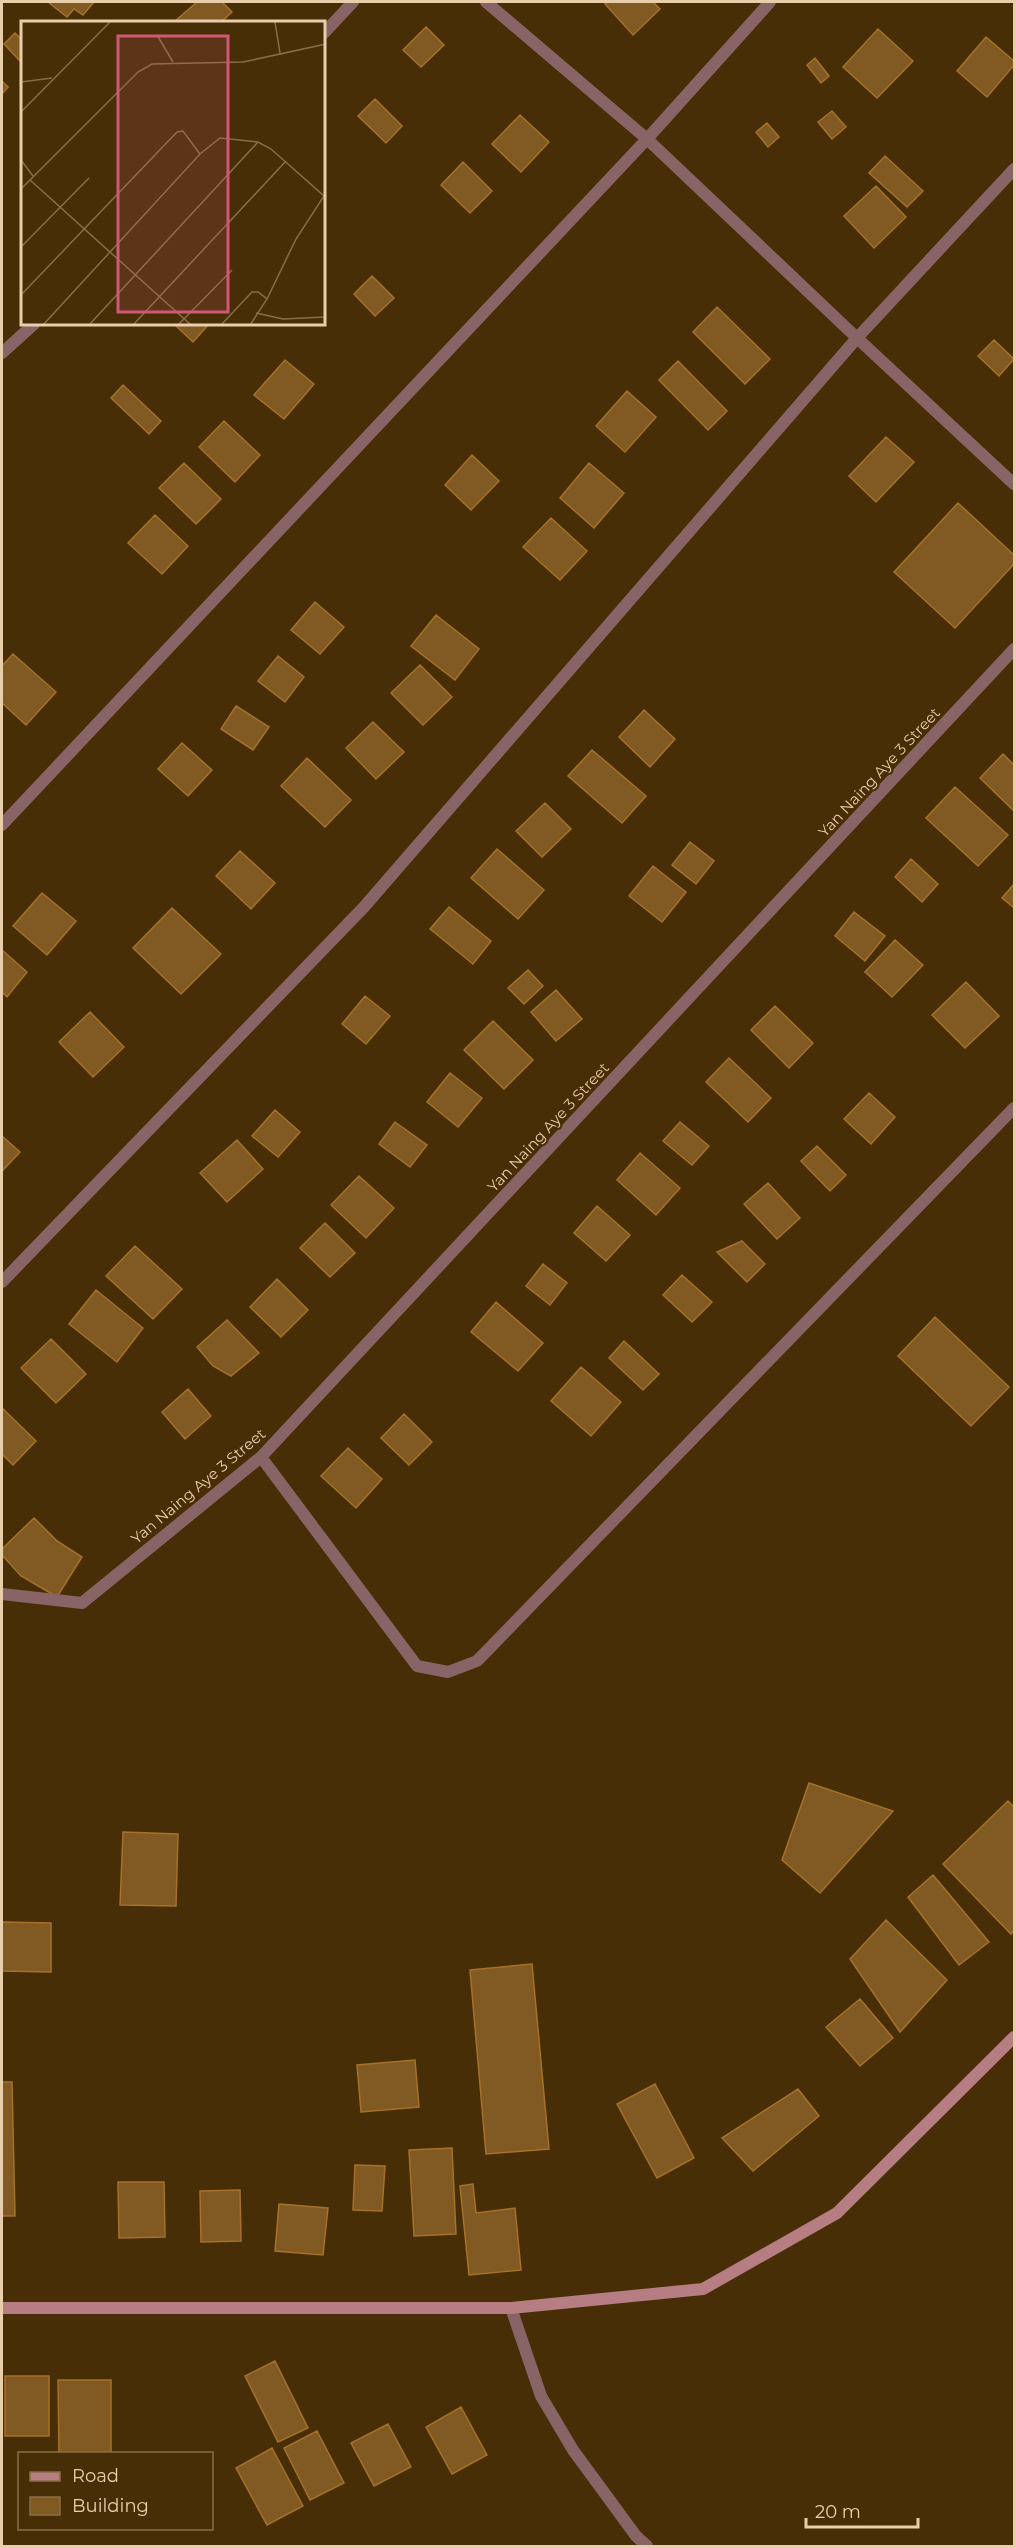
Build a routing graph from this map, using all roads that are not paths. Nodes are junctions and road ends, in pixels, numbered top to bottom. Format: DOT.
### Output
graph roads {
  1 [pos="353,2"];
  2 [pos="486,2"];
  3 [pos="770,2"];
  4 [pos="326,31"];
  5 [pos="647,139"];
  6 [pos="1014,169"];
  7 [pos="32,326"];
  8 [pos="857,338"];
  9 [pos="2,353"];
  10 [pos="1014,484"];
  11 [pos="1014,649"];
  12 [pos="2,825"];
  13 [pos="1014,1108"];
  14 [pos="2,1282"];
  15 [pos="261,1457"];
  16 [pos="2,1594"];
  17 [pos="1014,2037"];
  18 [pos="2,2308"];
  19 [pos="511,2308"];
  20 [pos="647,2547"];
  1 -- 4 [label="street"];
  2 -- 5 [label="street"];
  3 -- 5 [label="street"];
  5 -- 8 [label="street"];
  5 -- 12 [label="street"];
  6 -- 8 [label="street"];
  7 -- 9 [label="street"];
  8 -- 10 [label="street"];
  8 -- 14 [label="street"];
  11 -- 15 [label="street, Yan Naing Aye 3 Street"];
  13 -- 15 [label="street"];
  15 -- 16 [label="street, Yan Naing Aye 3 Street"];
  17 -- 19 [label="main road"];
  18 -- 19 [label="main road"];
  19 -- 20 [label="street"];
}
